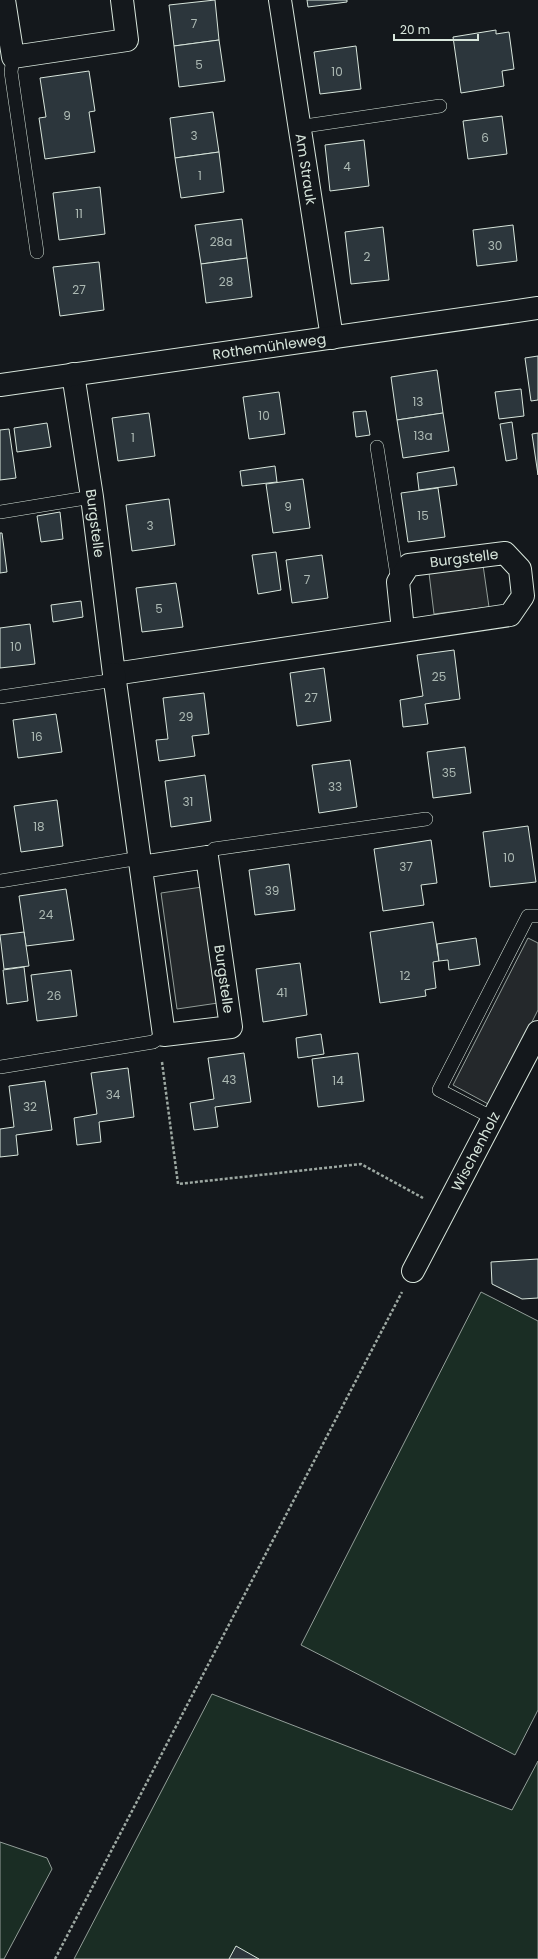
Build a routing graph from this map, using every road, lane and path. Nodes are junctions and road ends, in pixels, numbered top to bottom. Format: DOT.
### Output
graph roads {
  1 [pos="4,0"];
  2 [pos="122,0"];
  3 [pos="280,0"];
  4 [pos="13,57"];
  5 [pos="440,106"];
  6 [pos="298,127"];
  7 [pos="37,252"];
  8 [pos="538,308"];
  9 [pos="332,338"];
  10 [pos="73,374"];
  11 [pos="0,385"];
  12 [pos="377,447"];
  13 [pos="92,497"];
  14 [pos="0,512"];
  15 [pos="398,582"];
  16 [pos="403,630"];
  17 [pos="115,677"];
  18 [pos="0,697"];
  19 [pos="426,819"];
  20 [pos="206,857"];
  21 [pos="140,863"];
  22 [pos="0,881"];
  23 [pos="538,916"];
  24 [pos="538,1032"];
  25 [pos="164,1035"];
  26 [pos="0,1067"];
  27 [pos="493,1118"];
  28 [pos="445,1210"];
  29 [pos="413,1270"];
  30 [pos="55,1959"];
  1 -- 4 [label="street"];
  2 -- 4 [label="street"];
  3 -- 6 [label="street, Am Strauk"];
  4 -- 7 [label="lane"];
  5 -- 6 [label="lane"];
  6 -- 9 [label="street, Am Strauk"];
  8 -- 9 [label="street, Rothemühleweg"];
  9 -- 10 [label="street, Rothemühleweg"];
  10 -- 11 [label="street, Rothemühleweg"];
  10 -- 13 [label="street, Burgstelle"];
  12 -- 15 [label="lane"];
  13 -- 14 [label="lane"];
  13 -- 17 [label="street, Burgstelle"];
  15 -- 16 [label="street"];
  15 -- 16 [label="street, Burgstelle"];
  16 -- 17 [label="street, Burgstelle"];
  17 -- 18 [label="lane"];
  17 -- 21 [label="street, Burgstelle"];
  19 -- 20 [label="lane"];
  20 -- 21 [label="street"];
  20 -- 25 [label="street, Burgstelle"];
  21 -- 22 [label="lane"];
  21 -- 25 [label="street, Burgstelle"];
  23 -- 27 [label="lane"];
  24 -- 27 [label="street, Wischenholz"];
  25 -- 26 [label="lane"];
  25 -- 28 [label="path"];
  27 -- 28 [label="street, Wischenholz"];
  28 -- 29 [label="street, Wischenholz"];
  29 -- 30 [label="path"];
}
